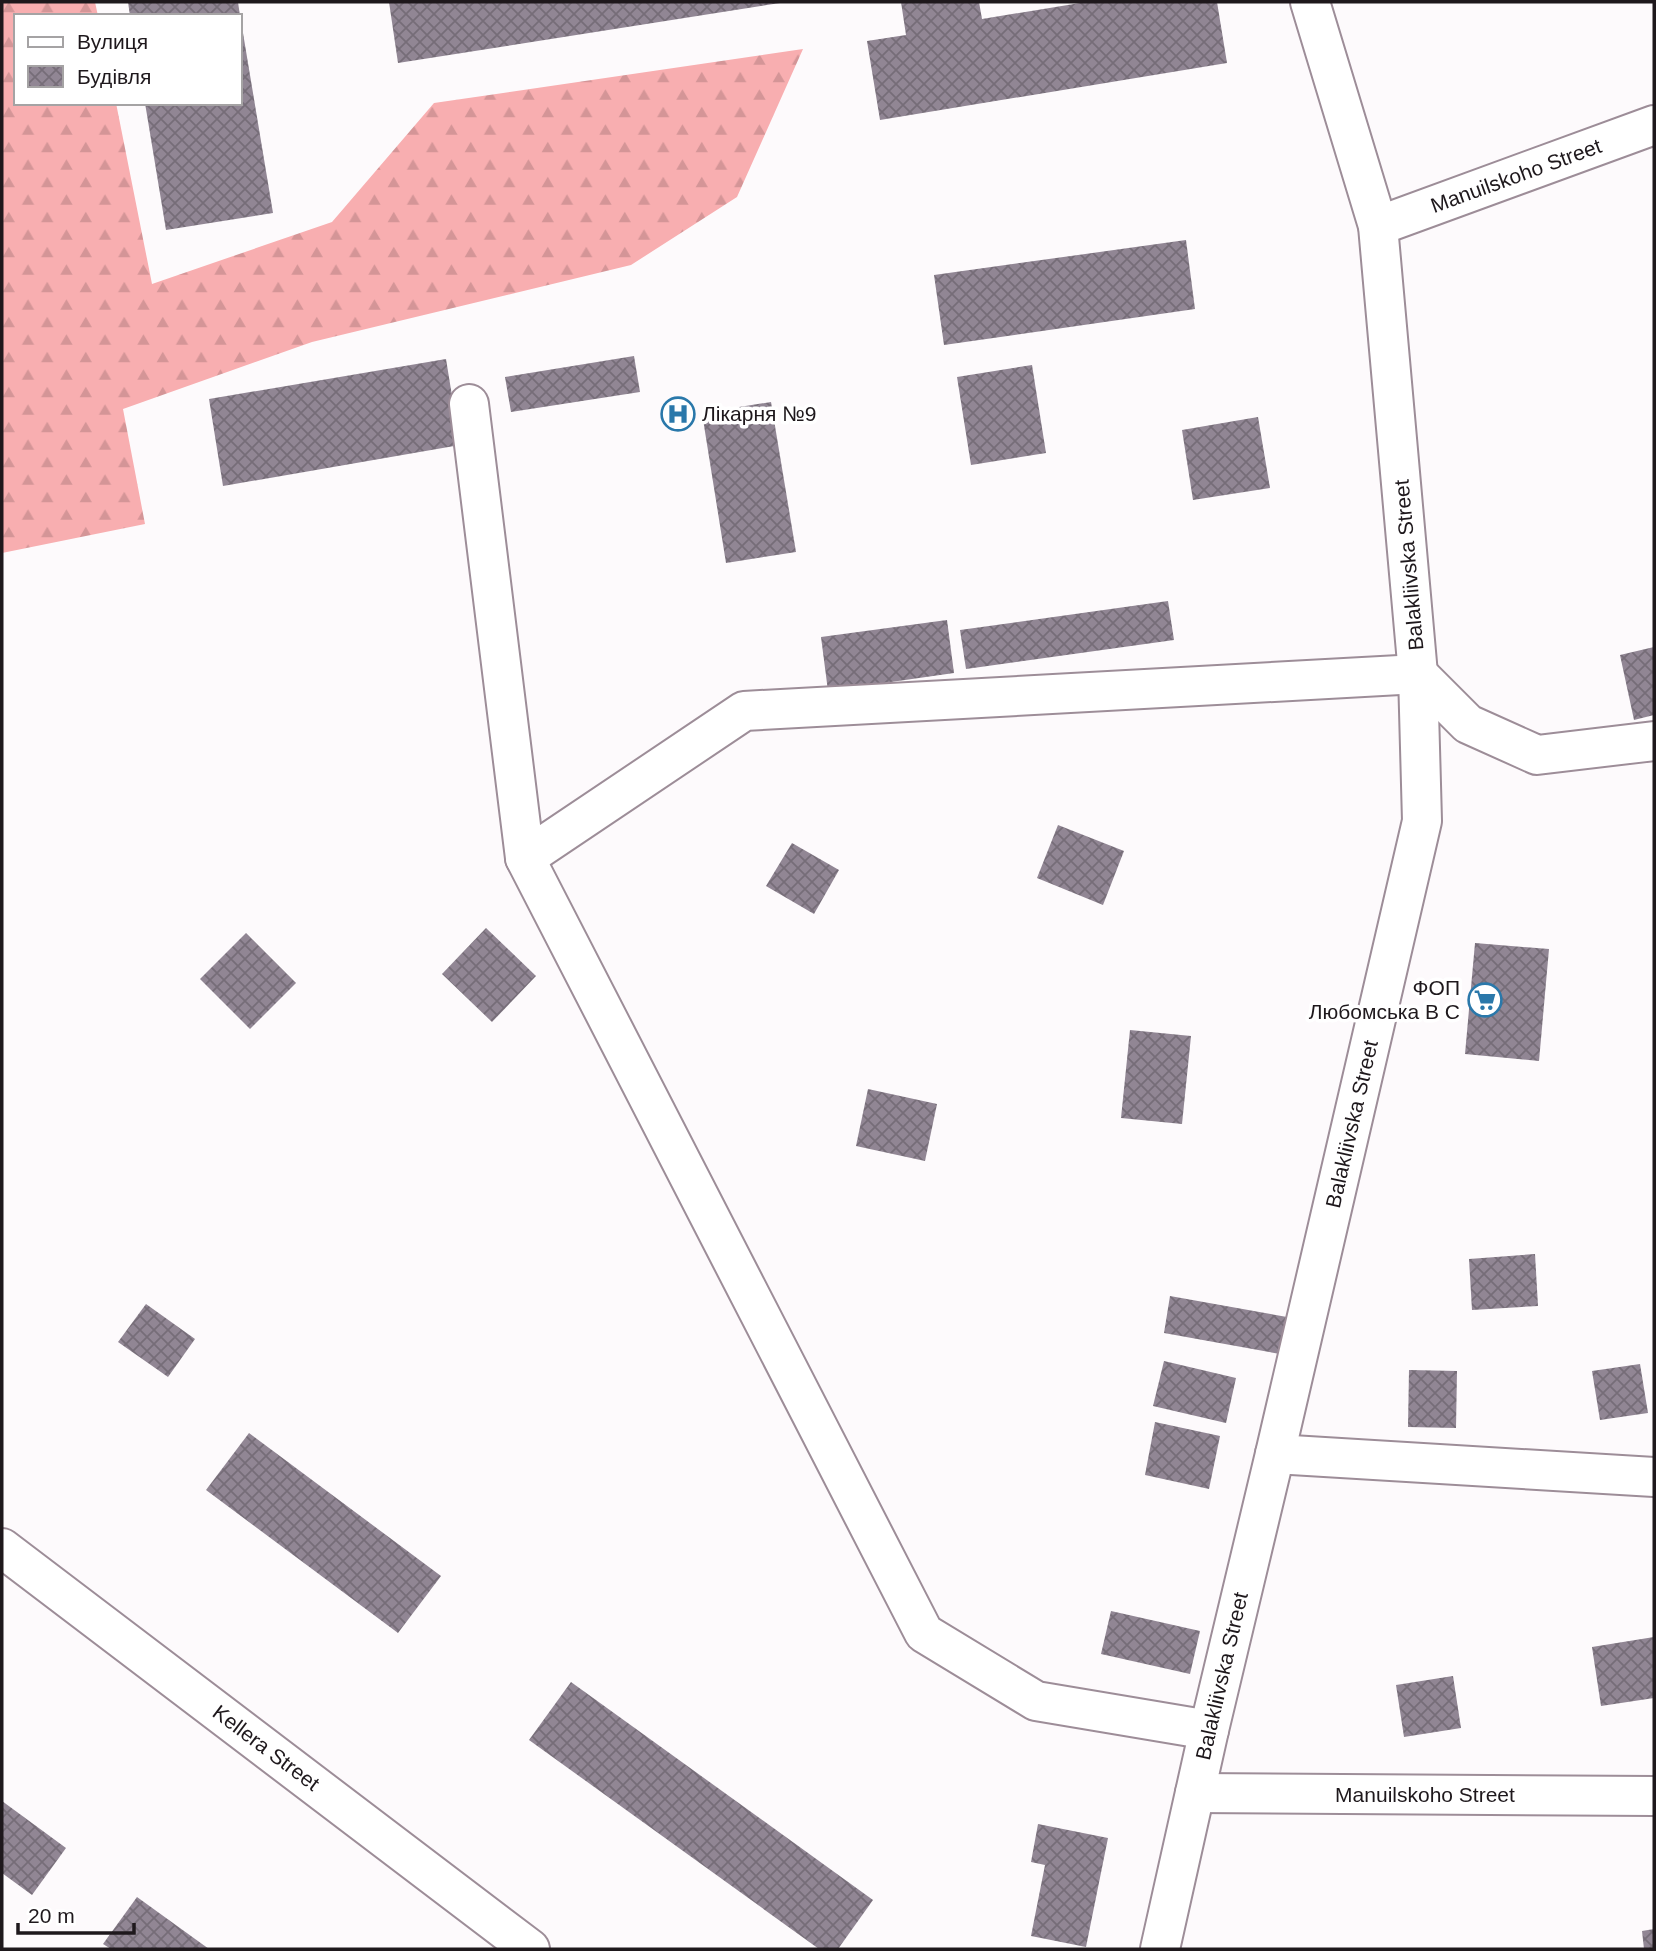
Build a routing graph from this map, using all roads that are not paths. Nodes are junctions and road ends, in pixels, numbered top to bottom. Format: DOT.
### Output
graph roads {
  1 [pos="1310,2"];
  2 [pos="1654,125"];
  3 [pos="1378,226"];
  4 [pos="469,404"];
  5 [pos="1418,674"];
  6 [pos="1654,741"];
  7 [pos="525,858"];
  8 [pos="1275,1454"];
  9 [pos="1654,1477"];
  10 [pos="2,1548"];
  11 [pos="1209,1730"];
  12 [pos="1195,1793"];
  13 [pos="1654,1796"];
  14 [pos="530,1949"];
  15 [pos="1160,1949"];
  1 -- 3 [label="street, Balakliivska Street"];
  2 -- 3 [label="street, Manuilskoho Street"];
  3 -- 5 [label="street, Balakliivska Street"];
  4 -- 7 [label="street"];
  5 -- 6 [label="street"];
  5 -- 7 [label="street"];
  5 -- 8 [label="street, Balakliivska Street"];
  7 -- 11 [label="street"];
  8 -- 9 [label="street"];
  8 -- 11 [label="street, Balakliivska Street"];
  10 -- 14 [label="street, Kellera Street"];
  11 -- 12 [label="street, Balakliivska Street"];
  12 -- 13 [label="street, Manuilskoho Street"];
  12 -- 15 [label="street, Balakliivska Street"];
}
